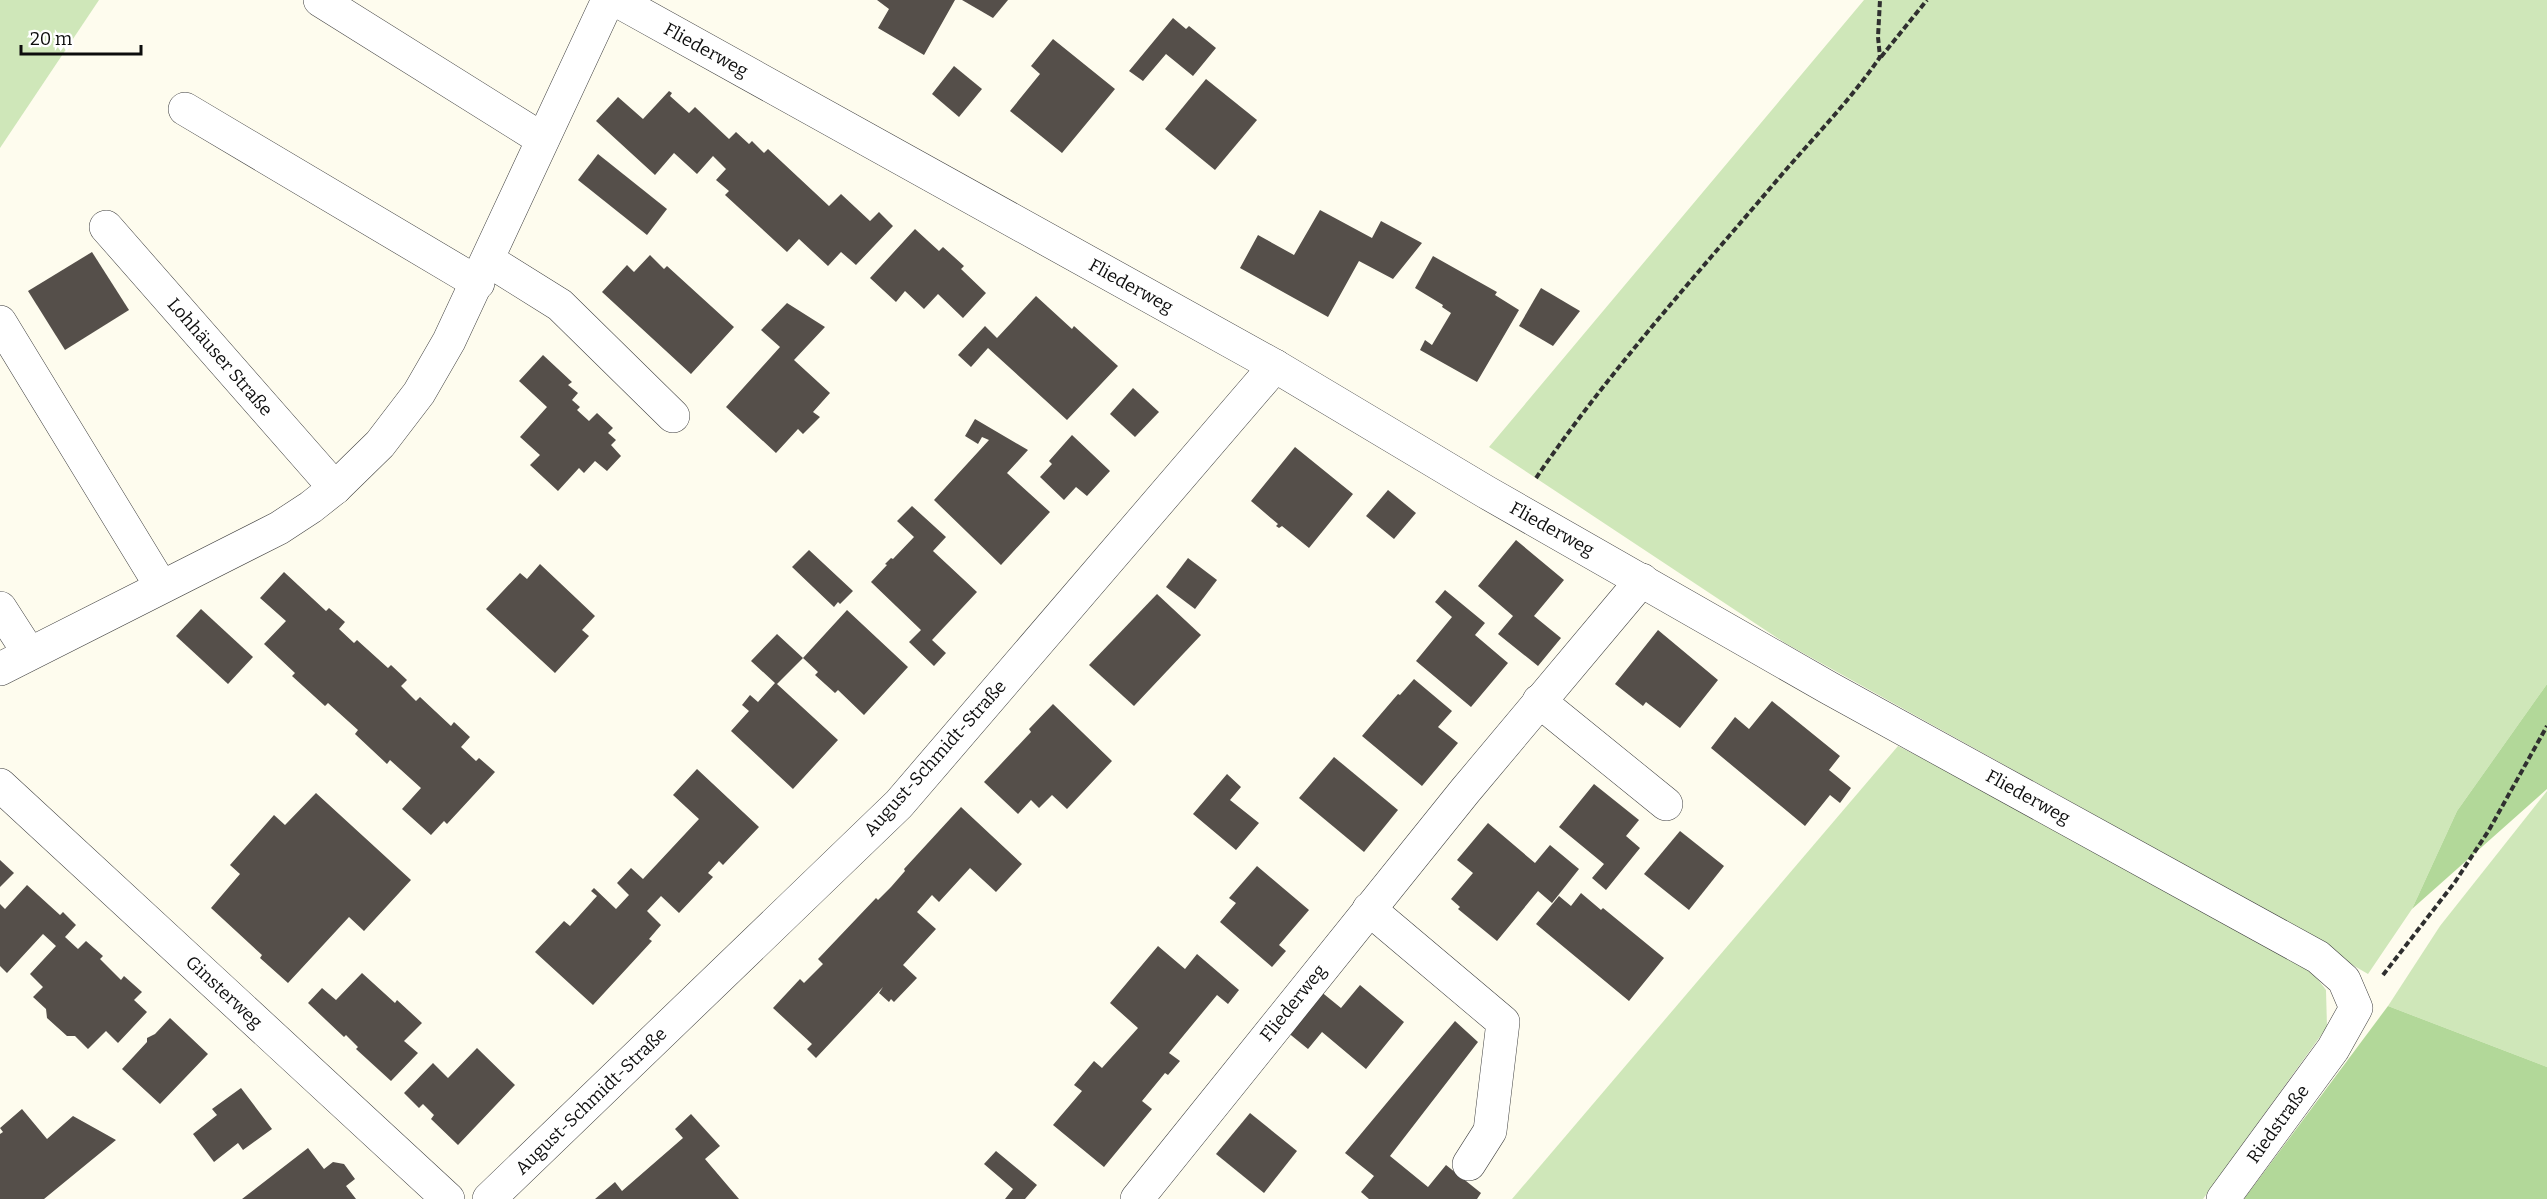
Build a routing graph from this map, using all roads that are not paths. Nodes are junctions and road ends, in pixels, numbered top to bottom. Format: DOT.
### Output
graph roads {
  1 [pos="320,0"];
  2 [pos="608,0"];
  3 [pos="616,0"];
  4 [pos="185,109"];
  5 [pos="542,139"];
  6 [pos="106,227"];
  7 [pos="483,271"];
  8 [pos="0,322"];
  9 [pos="1275,366"];
  10 [pos="673,416"];
  11 [pos="335,488"];
  12 [pos="1642,580"];
  13 [pos="161,586"];
  14 [pos="0,608"];
  15 [pos="28,653"];
  16 [pos="0,669"];
  17 [pos="1539,700"];
  18 [pos="0,785"];
  19 [pos="1666,804"];
  20 [pos="1369,909"];
  21 [pos="2333,1049"];
  22 [pos="1469,1164"];
  23 [pos="448,1199"];
  24 [pos="489,1199"];
  25 [pos="1137,1199"];
  26 [pos="2223,1199"];
  1 -- 5 [label="street"];
  2 -- 5 [label="street"];
  3 -- 9 [label="street, Fliederweg"];
  4 -- 7 [label="street"];
  5 -- 7 [label="street"];
  6 -- 11 [label="street, Lohhäuser Straße"];
  7 -- 10 [label="street"];
  7 -- 11 [label="street"];
  8 -- 13 [label="street"];
  9 -- 12 [label="street, Fliederweg"];
  9 -- 24 [label="street, August-Schmidt-Straße"];
  11 -- 13 [label="street"];
  12 -- 17 [label="street, Fliederweg"];
  12 -- 21 [label="street, Fliederweg"];
  13 -- 15 [label="street"];
  14 -- 15 [label="street"];
  15 -- 16 [label="street"];
  17 -- 19 [label="street"];
  17 -- 20 [label="street, Fliederweg"];
  18 -- 23 [label="street, Ginsterweg"];
  20 -- 22 [label="street"];
  20 -- 25 [label="street, Fliederweg"];
  21 -- 26 [label="street, Riedstraße"];
}
